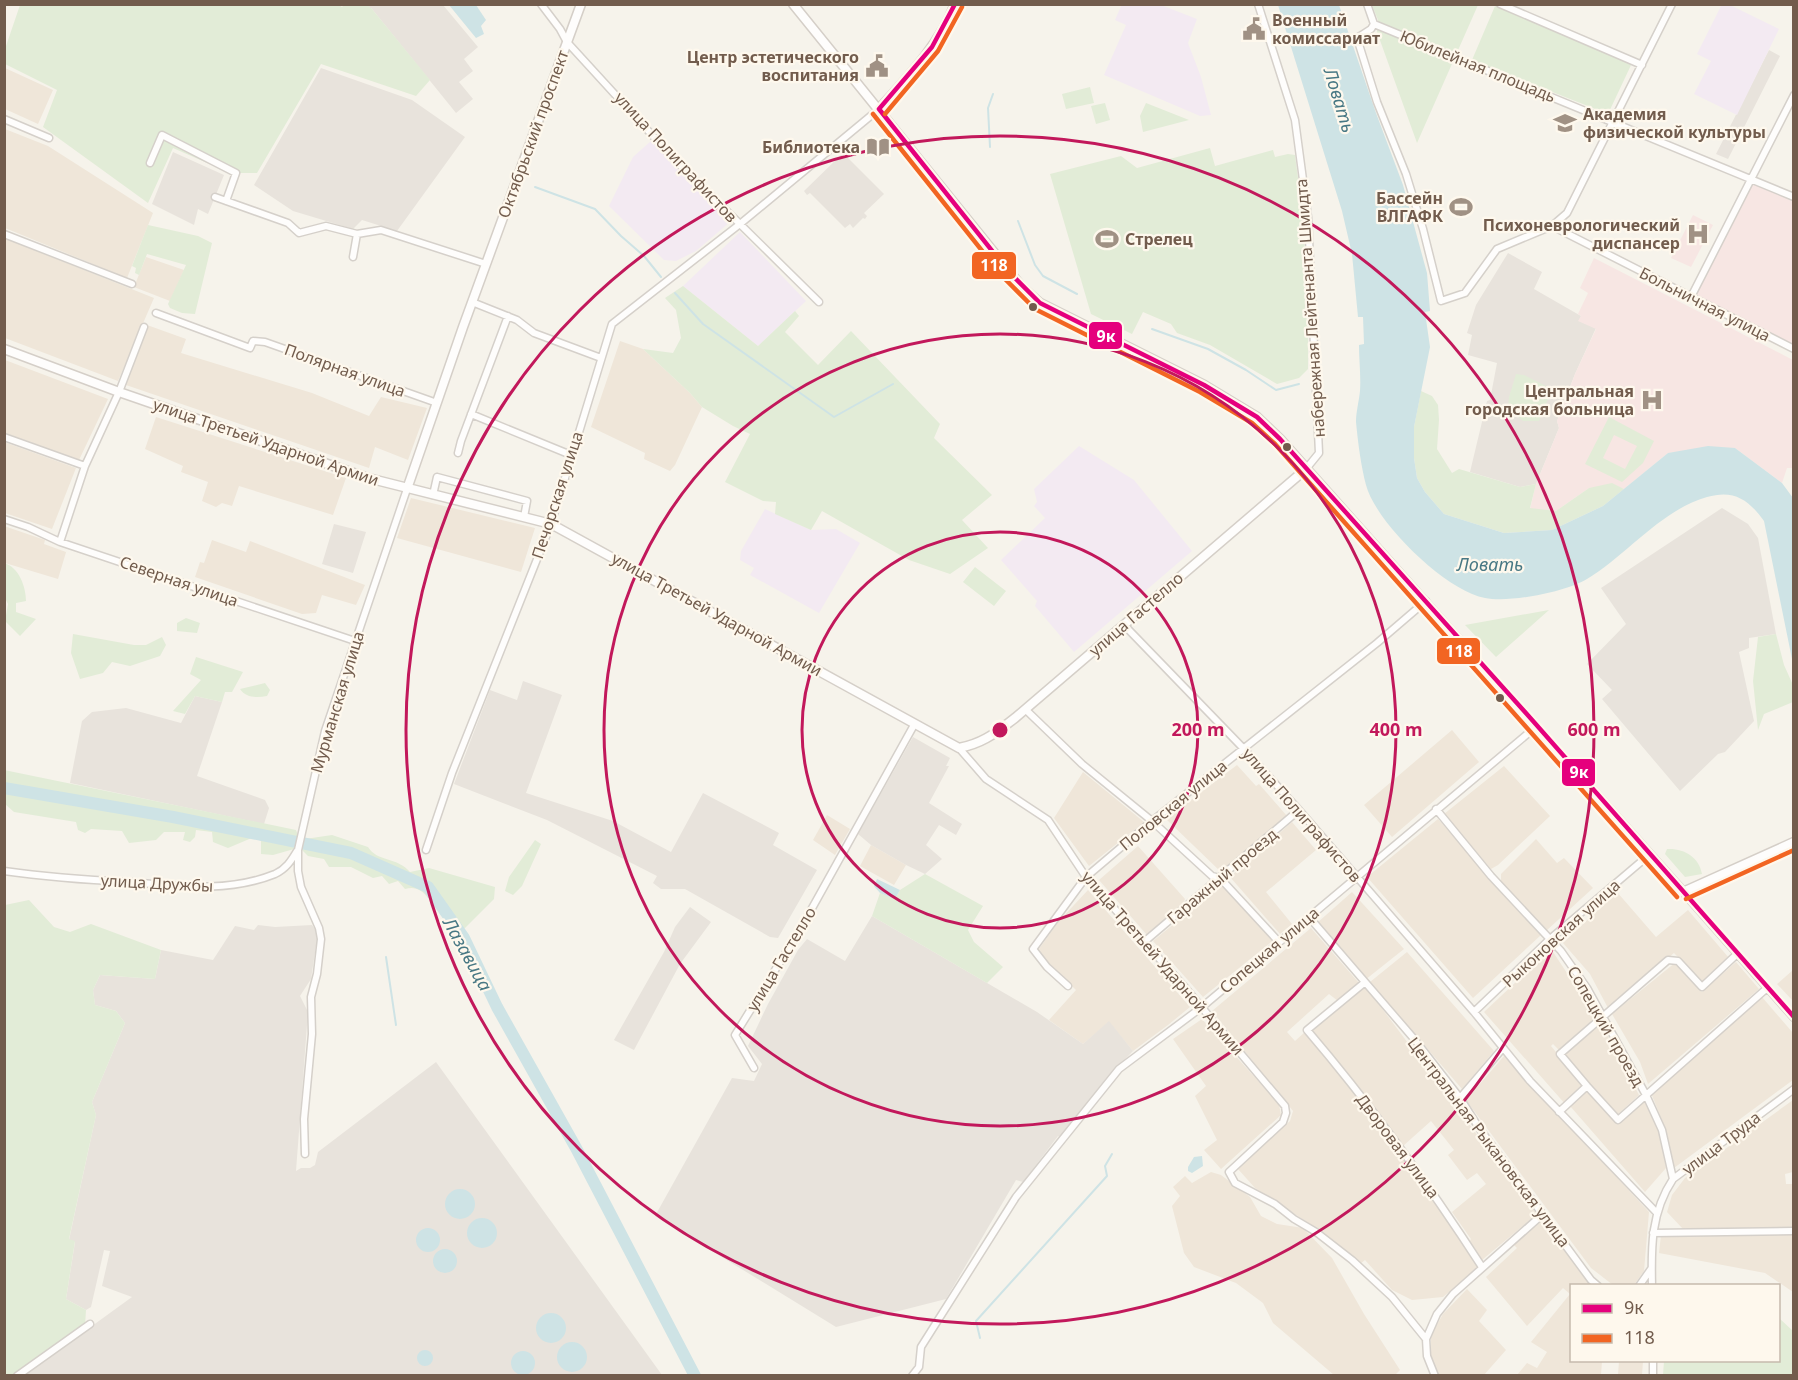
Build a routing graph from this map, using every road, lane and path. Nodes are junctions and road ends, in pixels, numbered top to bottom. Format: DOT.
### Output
graph roads {
  1 [pos="541,4"];
  2 [pos="581,4"];
  3 [pos="793,4"];
  4 [pos="956,4"];
  5 [pos="1258,4"];
  6 [pos="1367,4"];
  7 [pos="1500,4"];
  8 [pos="1672,4"];
  9 [pos="1374,24"];
  10 [pos="567,42"];
  11 [pos="1642,65"];
  12 [pos="1794,95"];
  13 [pos="879,109"];
  14 [pos="4,119"];
  15 [pos="1614,122"];
  16 [pos="49,138"];
  17 [pos="150,163"];
  18 [pos="1752,180"];
  19 [pos="215,197"];
  20 [pos="1794,197"];
  21 [pos="226,201"];
  22 [pos="740,224"];
  23 [pos="1552,225"];
  24 [pos="4,234"];
  25 [pos="357,234"];
  26 [pos="353,257"];
  27 [pos="486,264"];
  28 [pos="132,284"];
  29 [pos="1690,297"];
  30 [pos="472,302"];
  31 [pos="819,302"];
  32 [pos="156,313"];
  33 [pos="508,316"];
  34 [pos="144,327"];
  35 [pos="4,349"];
  36 [pos="1794,349"];
  37 [pos="601,358"];
  38 [pos="119,392"];
  39 [pos="437,403"];
  40 [pos="471,414"];
  41 [pos="4,437"];
  42 [pos="458,453"];
  43 [pos="571,455"];
  44 [pos="86,466"];
  45 [pos="1306,469"];
  46 [pos="407,489"];
  47 [pos="433,495"];
  48 [pos="524,517"];
  49 [pos="4,519"];
  50 [pos="551,524"];
  51 [pos="60,542"];
  52 [pos="1426,601"];
  53 [pos="1124,625"];
  54 [pos="355,640"];
  55 [pos="1025,709"];
  56 [pos="914,725"];
  57 [pos="1537,726"];
  58 [pos="959,748"];
  59 [pos="1243,748"];
  60 [pos="1436,808"];
  61 [pos="1299,810"];
  62 [pos="1152,821"];
  63 [pos="1794,843"];
  64 [pos="298,850"];
  65 [pos="426,850"];
  66 [pos="1649,855"];
  67 [pos="4,871"];
  68 [pos="1356,876"];
  69 [pos="1086,878"];
  70 [pos="1220,878"];
  71 [pos="1683,892"];
  72 [pos="1309,917"];
  73 [pos="1550,939"];
  74 [pos="1144,942"];
  75 [pos="1279,942"];
  76 [pos="1736,955"];
  77 [pos="1364,983"];
  78 [pos="1068,986"];
  79 [pos="1766,989"];
  80 [pos="1202,1007"];
  81 [pos="1474,1012"];
  82 [pos="1604,1016"];
  83 [pos="1794,1018"];
  84 [pos="1503,1048"];
  85 [pos="754,1068"];
  86 [pos="1587,1086"];
  87 [pos="1794,1089"];
  88 [pos="1646,1095"];
  89 [pos="1460,1098"];
  90 [pos="1559,1112"];
  91 [pos="305,1155"];
  92 [pos="1673,1179"];
  93 [pos="1657,1209"];
  94 [pos="1543,1214"];
  95 [pos="1794,1231"];
  96 [pos="1653,1233"];
  97 [pos="1482,1268"];
  98 [pos="1652,1269"];
  99 [pos="1596,1284"];
  100 [pos="1641,1284"];
  101 [pos="1652,1284"];
  102 [pos="90,1324"];
  103 [pos="1426,1339"];
  104 [pos="17,1376"];
  105 [pos="912,1376"];
  106 [pos="1435,1376"];
  1 -- 10 [label="street, улица Полиграфистов"];
  2 -- 10 [label="main road, Октябрьский проспект"];
  3 -- 13 [label="main road"];
  4 -- 13 [label="main road"];
  5 -- 45 [label="street, набережная Лейтенанта Шмидта"];
  6 -- 9 [label="street"];
  7 -- 11 [label="street"];
  8 -- 11 [label="street"];
  9 -- 15 [label="street, Юбилейная площадь"];
  9 -- 23 [label="street"];
  10 -- 22 [label="street, улица Полиграфистов"];
  10 -- 27 [label="main road, Октябрьский проспект"];
  11 -- 15 [label="street"];
  12 -- 18 [label="street"];
  13 -- 22 [label="street, Печорская улица"];
  13 -- 45 [label="main road"];
  14 -- 16 [label="street"];
  15 -- 18 [label="street, Юбилейная площадь"];
  15 -- 23 [label="street"];
  17 -- 21 [label="street"];
  18 -- 20 [label="street, Юбилейная площадь"];
  18 -- 29 [label="street"];
  19 -- 21 [label="street"];
  21 -- 25 [label="street"];
  22 -- 31 [label="street, улица Полиграфистов"];
  22 -- 37 [label="street, Печорская улица"];
  23 -- 29 [label="street, Больничная улица"];
  24 -- 28 [label="street"];
  25 -- 26 [label="street"];
  25 -- 27 [label="street"];
  27 -- 30 [label="main road, Мурманская улица"];
  29 -- 36 [label="street, Больничная улица"];
  30 -- 33 [label="street"];
  30 -- 39 [label="main road, Мурманская улица"];
  32 -- 39 [label="street, Полярная улица"];
  33 -- 37 [label="street"];
  33 -- 40 [label="street"];
  34 -- 38 [label="street"];
  35 -- 38 [label="main road, улица Третьей Ударной Армии"];
  37 -- 43 [label="street, Печорская улица"];
  38 -- 44 [label="street"];
  38 -- 46 [label="main road, улица Третьей Ударной Армии"];
  39 -- 46 [label="main road, Мурманская улица"];
  40 -- 42 [label="street"];
  40 -- 43 [label="street"];
  41 -- 44 [label="street"];
  43 -- 50 [label="street, Печорская улица"];
  44 -- 51 [label="street"];
  45 -- 52 [label="main road"];
  45 -- 53 [label="main road, улица Гастелло"];
  46 -- 47 [label="main road, улица Третьей Ударной Армии"];
  46 -- 54 [label="street, Мурманская улица"];
  47 -- 48 [label="main road, улица Третьей Ударной Армии"];
  47 -- 48 [label="street"];
  48 -- 50 [label="main road, улица Третьей Ударной Армии"];
  49 -- 51 [label="street, Северная улица"];
  50 -- 56 [label="main road, улица Третьей Ударной Армии"];
  50 -- 65 [label="street, Печорская улица"];
  51 -- 54 [label="street, Северная улица"];
  52 -- 57 [label="main road"];
  52 -- 59 [label="street, Половская улица"];
  53 -- 55 [label="main road, улица Гастелло"];
  53 -- 59 [label="street, улица Полиграфистов"];
  54 -- 64 [label="street, Мурманская улица"];
  55 -- 58 [label="main road, улица Гастелло"];
  55 -- 62 [label="street"];
  56 -- 58 [label="main road, улица Третьей Ударной Армии"];
  56 -- 85 [label="street, улица Гастелло"];
  57 -- 60 [label="street, Сопецкая улица"];
  57 -- 66 [label="main road"];
  58 -- 69 [label="street, улица Третьей Ударной Армии"];
  59 -- 61 [label="street, улица Полиграфистов"];
  59 -- 62 [label="street, Половская улица"];
  60 -- 68 [label="street, Сопецкая улица"];
  60 -- 73 [label="street, Сопецкий проезд"];
  61 -- 68 [label="street, улица Полиграфистов"];
  61 -- 70 [label="street, Гаражный проезд"];
  62 -- 69 [label="street, Половская улица"];
  62 -- 70 [label="street"];
  63 -- 71 [label="main road"];
  64 -- 67 [label="street, улица Дружбы"];
  64 -- 91 [label="street, Мурманская улица"];
  66 -- 71 [label="main road"];
  66 -- 73 [label="street, Рыконовская улица"];
  68 -- 72 [label="street, Сопецкая улица"];
  68 -- 81 [label="street, улица Полиграфистов"];
  69 -- 74 [label="street, улица Третьей Ударной Армии"];
  69 -- 78 [label="street, Половская улица"];
  70 -- 74 [label="street, Гаражный проезд"];
  70 -- 75 [label="street"];
  71 -- 76 [label="street"];
  72 -- 75 [label="street, Сопецкая улица"];
  72 -- 77 [label="street, Центральная Рыкановская улица"];
  73 -- 81 [label="street, Рыконовская улица"];
  73 -- 82 [label="street, Сопецкий проезд"];
  74 -- 80 [label="street, улица Третьей Ударной Армии"];
  75 -- 80 [label="street, Сопецкая улица"];
  76 -- 79 [label="street"];
  76 -- 82 [label="street"];
  77 -- 89 [label="street, Центральная Рыкановская улица"];
  77 -- 97 [label="street, Дворовая улица"];
  79 -- 83 [label="street"];
  79 -- 88 [label="street"];
  80 -- 103 [label="street, улица Третьей Ударной Армии"];
  80 -- 105 [label="street, Сопецкая улица"];
  81 -- 84 [label="street, улица Полиграфистов"];
  82 -- 86 [label="street"];
  82 -- 88 [label="street, Сопецкий проезд"];
  84 -- 89 [label="street"];
  84 -- 90 [label="street"];
  86 -- 88 [label="street"];
  86 -- 90 [label="street"];
  87 -- 92 [label="street, улица Труда"];
  88 -- 92 [label="street, Сопецкий проезд"];
  89 -- 94 [label="street, Центральная Рыкановская улица"];
  90 -- 93 [label="street"];
  92 -- 93 [label="street, улица Труда"];
  93 -- 96 [label="street"];
  94 -- 97 [label="street"];
  94 -- 99 [label="street, Центральная Рыкановская улица"];
  95 -- 96 [label="street"];
  96 -- 98 [label="street"];
  97 -- 103 [label="street"];
  98 -- 100 [label="street"];
  98 -- 101 [label="street"];
  102 -- 104 [label="street"];
  103 -- 106 [label="street"];
}
